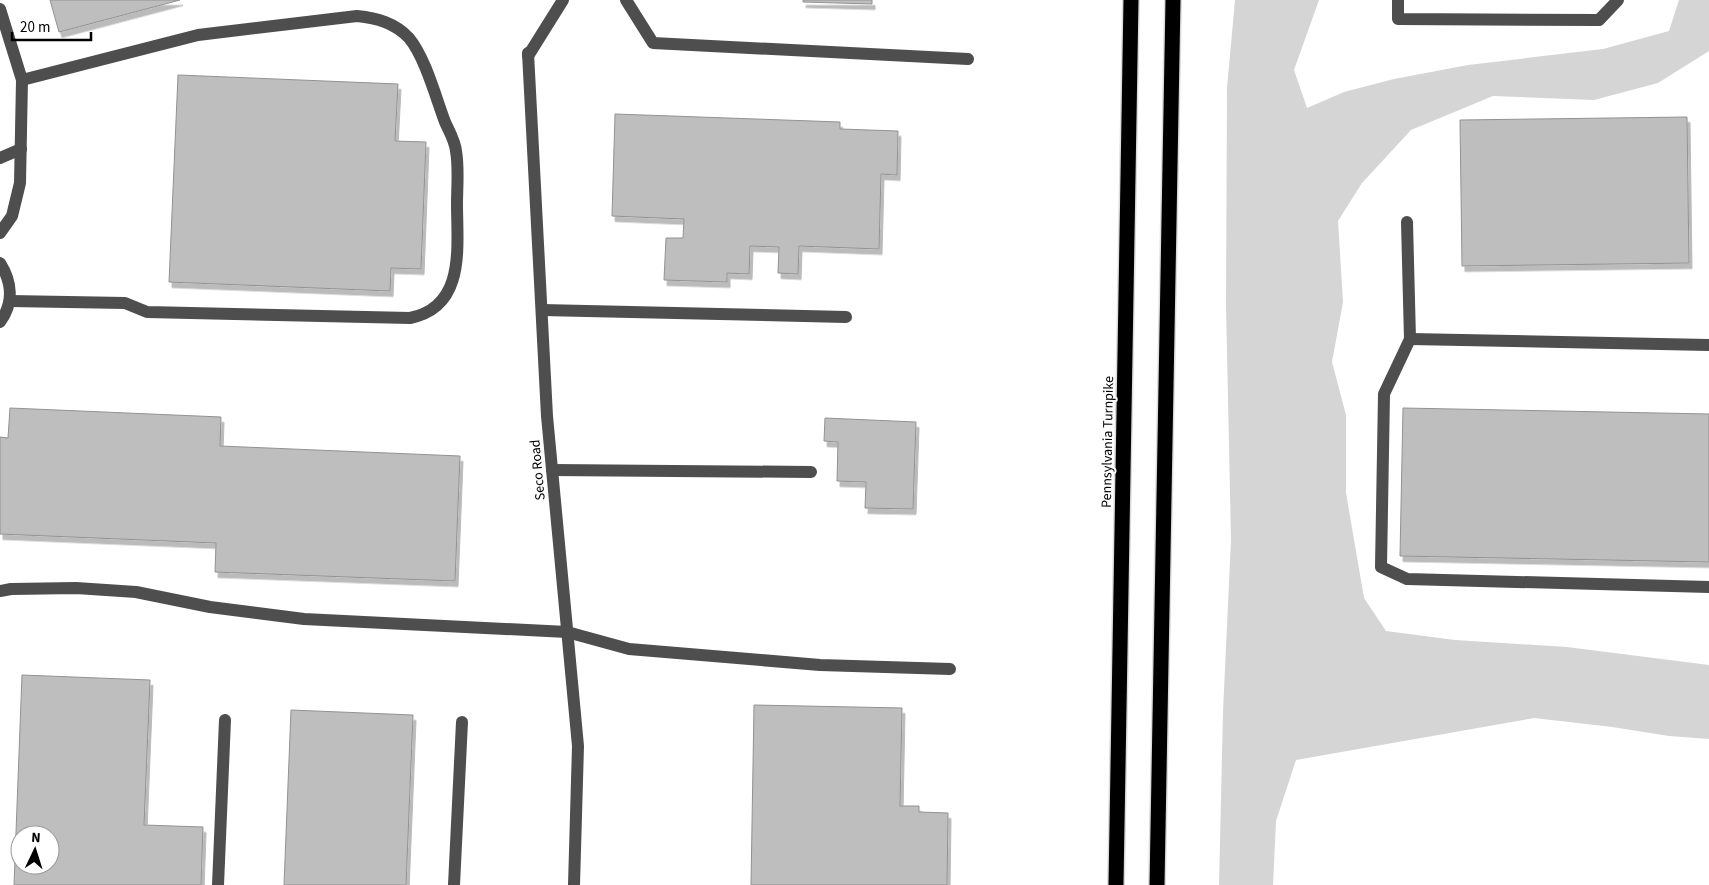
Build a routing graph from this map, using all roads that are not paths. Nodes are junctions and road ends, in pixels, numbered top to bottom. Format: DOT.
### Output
graph roads {
  1 [pos="563,0"];
  2 [pos="626,0"];
  3 [pos="1131,0"];
  4 [pos="1173,0"];
  5 [pos="1398,0"];
  6 [pos="1618,0"];
  7 [pos="0,9"];
  8 [pos="968,59"];
  9 [pos="22,80"];
  10 [pos="21,149"];
  11 [pos="0,158"];
  12 [pos="1407,222"];
  13 [pos="0,233"];
  14 [pos="0,263"];
  15 [pos="10,300"];
  16 [pos="542,310"];
  17 [pos="846,317"];
  18 [pos="0,322"];
  19 [pos="1410,340"];
  20 [pos="1709,345"];
  21 [pos="552,470"];
  22 [pos="810,472"];
  23 [pos="1709,587"];
  24 [pos="0,591"];
  25 [pos="567,632"];
  26 [pos="950,669"];
  27 [pos="225,720"];
  28 [pos="462,722"];
  29 [pos="218,885"];
  30 [pos="454,885"];
  31 [pos="574,885"];
  32 [pos="1116,885"];
  33 [pos="1157,885"];
  1 -- 16 [label="lane, Seco Road"];
  2 -- 8 [label="lane"];
  3 -- 32 [label="highway, Pennsylvania Turnpike"];
  4 -- 33 [label="highway"];
  5 -- 6 [label="lane"];
  7 -- 9 [label="lane"];
  9 -- 10 [label="lane"];
  9 -- 15 [label="lane"];
  10 -- 11 [label="lane"];
  10 -- 13 [label="lane"];
  12 -- 19 [label="lane"];
  14 -- 15 [label="lane"];
  15 -- 18 [label="lane"];
  16 -- 17 [label="lane"];
  16 -- 21 [label="lane, Seco Road"];
  19 -- 20 [label="lane"];
  19 -- 23 [label="lane"];
  21 -- 22 [label="lane"];
  21 -- 25 [label="lane, Seco Road"];
  24 -- 25 [label="lane"];
  25 -- 26 [label="lane"];
  25 -- 31 [label="lane, Seco Road"];
  27 -- 29 [label="lane"];
  28 -- 30 [label="lane"];
}
